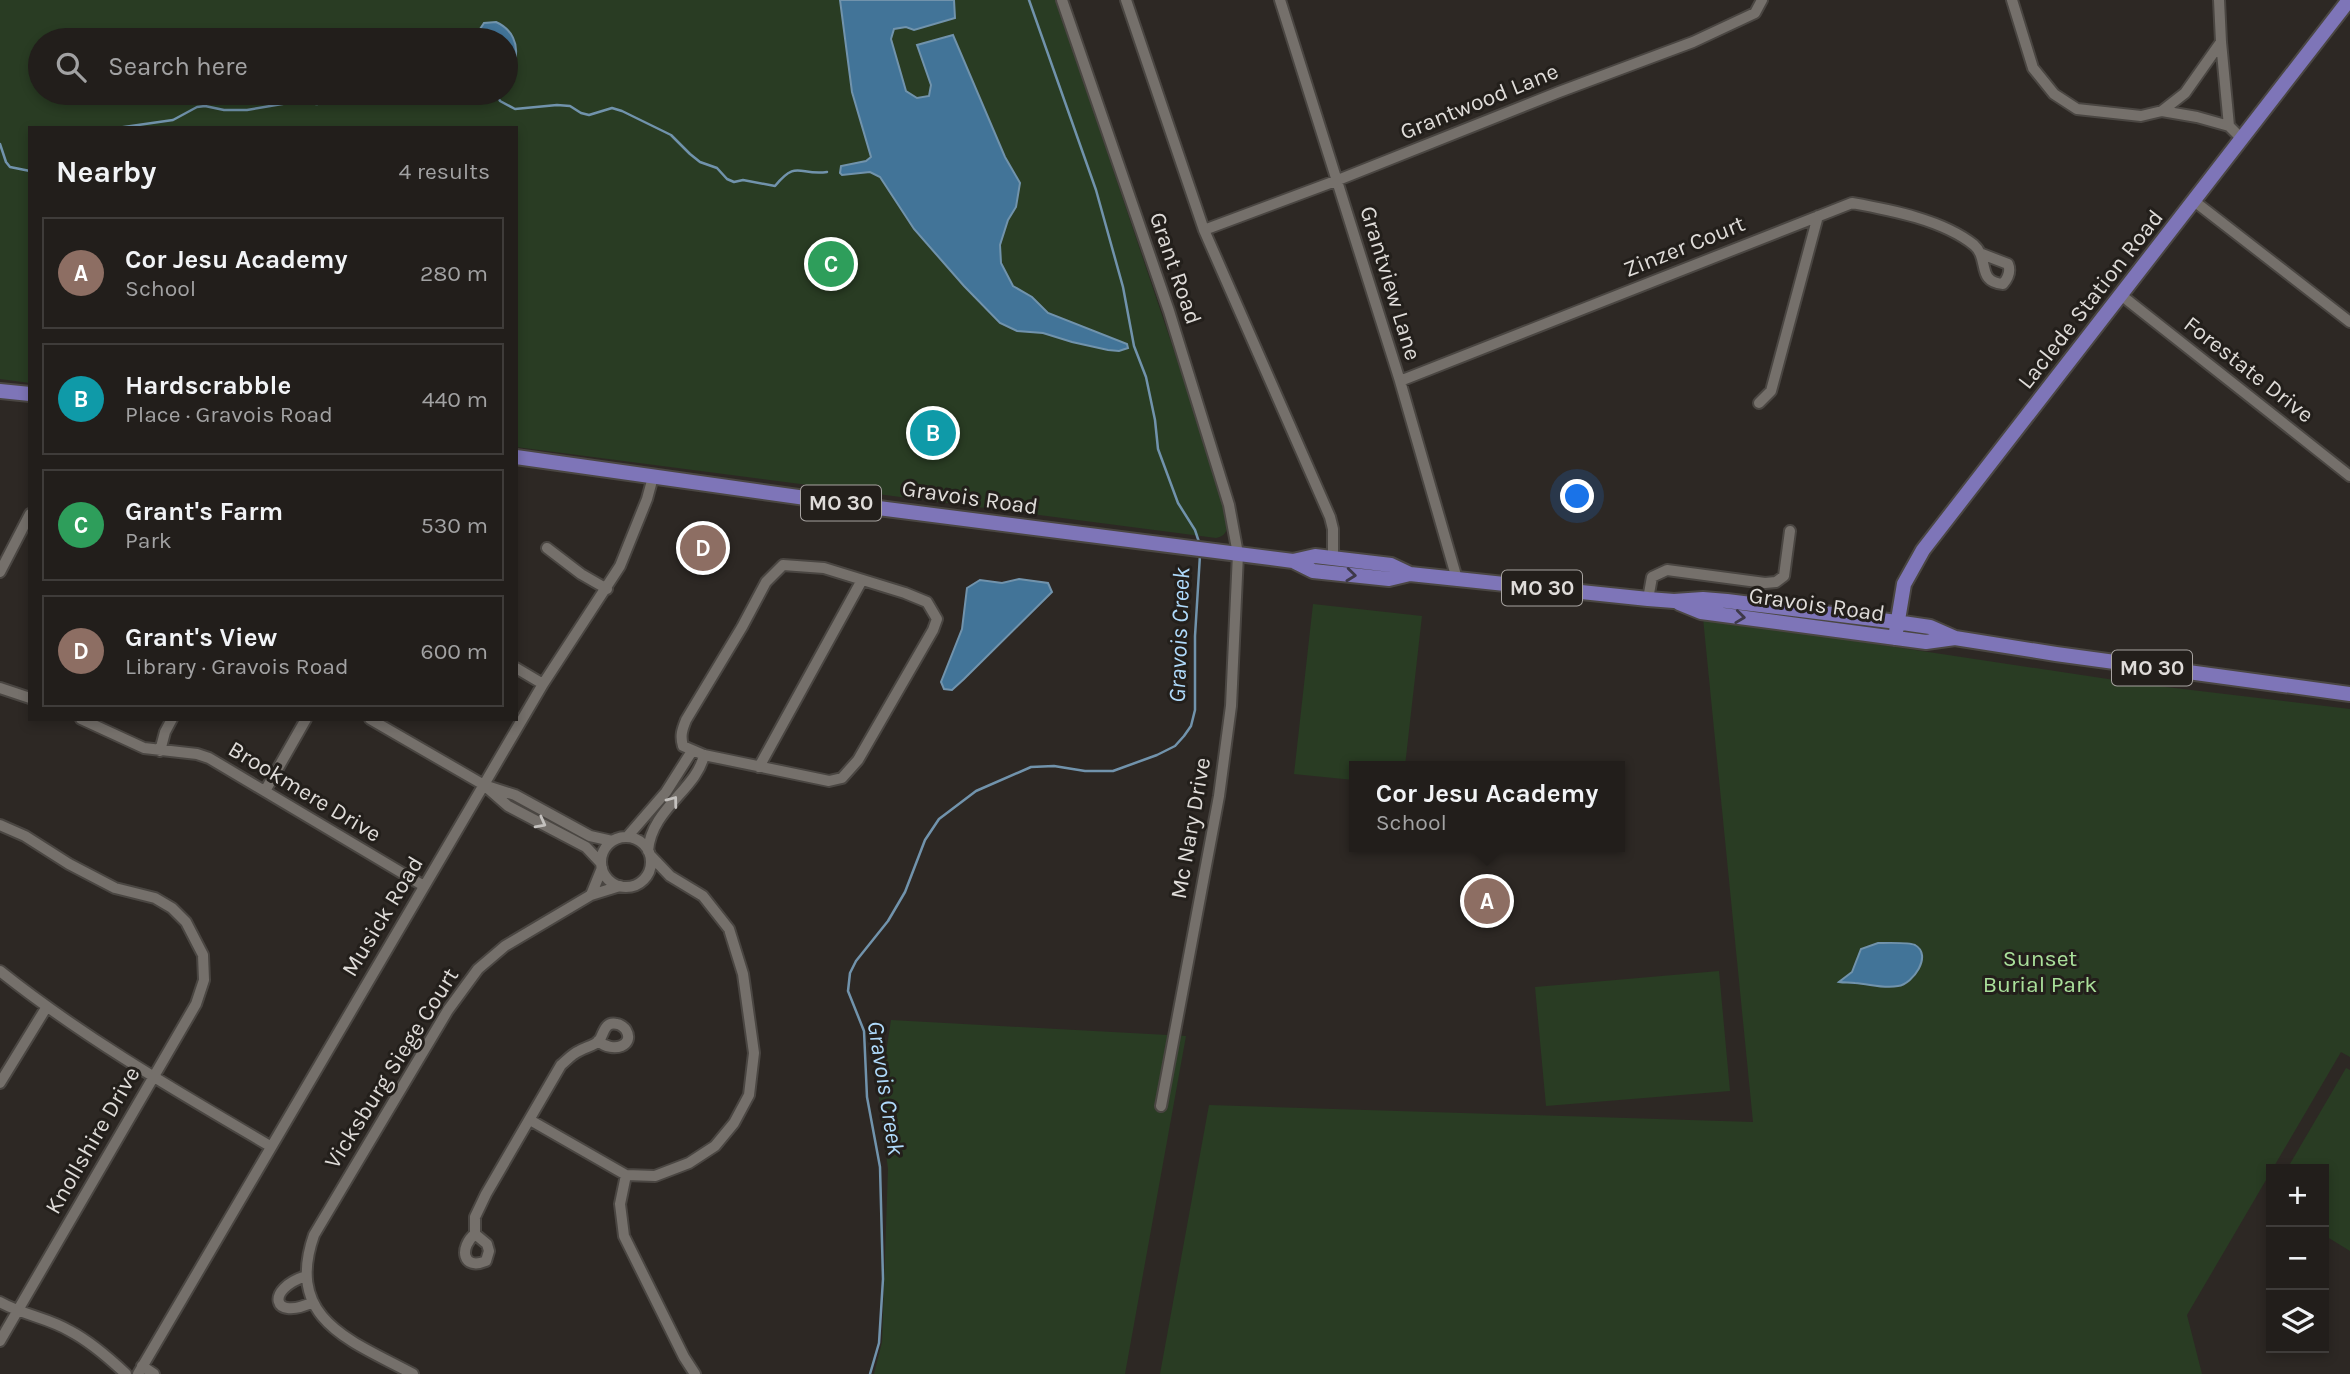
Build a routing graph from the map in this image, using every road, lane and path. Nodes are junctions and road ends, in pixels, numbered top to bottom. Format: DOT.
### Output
graph roads {
  1 [pos="1062,0"];
  2 [pos="1126,0"];
  3 [pos="1280,0"];
  4 [pos="1762,0"];
  5 [pos="2012,0"];
  6 [pos="2219,0"];
  7 [pos="2349,0"];
  8 [pos="2221,42"];
  9 [pos="2162,111"];
  10 [pos="2229,126"];
  11 [pos="2242,139"];
  12 [pos="1338,180"];
  13 [pos="2194,201"];
  14 [pos="1818,216"];
  15 [pos="1204,230"];
  16 [pos="1982,254"];
  17 [pos="2121,295"];
  18 [pos="2350,322"];
  19 [pos="1399,381"];
  20 [pos="0,391"];
  21 [pos="28,394"];
  22 [pos="1759,403"];
  23 [pos="518,457"];
  24 [pos="2350,476"];
  25 [pos="653,477"];
  26 [pos="28,518"];
  27 [pos="1790,531"];
  28 [pos="547,548"];
  29 [pos="1238,554"];
  30 [pos="1333,558"];
  31 [pos="1293,561"];
  32 [pos="0,572"];
  33 [pos="1410,574"];
  34 [pos="1457,579"];
  35 [pos="862,580"];
  36 [pos="607,589"];
  37 [pos="1901,592"];
  38 [pos="1648,599"];
  39 [pos="1674,601"];
  40 [pos="1871,618"];
  41 [pos="1896,622"];
  42 [pos="1895,638"];
  43 [pos="1955,638"];
  44 [pos="518,669"];
  45 [pos="543,684"];
  46 [pos="0,688"];
  47 [pos="2350,694"];
  48 [pos="28,697"];
  49 [pos="85,721"];
  50 [pos="171,721"];
  51 [pos="305,721"];
  52 [pos="372,721"];
  53 [pos="160,751"];
  54 [pos="692,751"];
  55 [pos="704,755"];
  56 [pos="759,766"];
  57 [pos="484,785"];
  58 [pos="265,791"];
  59 [pos="0,825"];
  60 [pos="627,837"];
  61 [pos="612,841"];
  62 [pos="649,853"];
  63 [pos="602,866"];
  64 [pos="670,876"];
  65 [pos="644,879"];
  66 [pos="424,886"];
  67 [pos="620,886"];
  68 [pos="591,895"];
  69 [pos="0,971"];
  70 [pos="46,1008"];
  71 [pos="598,1041"];
  72 [pos="153,1077"];
  73 [pos="0,1083"];
  74 [pos="1161,1106"];
  75 [pos="530,1120"];
  76 [pos="270,1146"];
  77 [pos="626,1175"];
  78 [pos="475,1234"];
  79 [pos="306,1276"];
  80 [pos="0,1301"];
  81 [pos="313,1303"];
  82 [pos="17,1312"];
  83 [pos="0,1341"];
  84 [pos="140,1370"];
  85 [pos="126,1374"];
  86 [pos="154,1374"];
  87 [pos="414,1374"];
  88 [pos="695,1374"];
  1 -- 29 [label="street, Grant Road"];
  2 -- 15 [label="street"];
  3 -- 12 [label="street, Grantview Lane"];
  4 -- 12 [label="street, Grantwood Lane"];
  5 -- 9 [label="street"];
  6 -- 8 [label="street"];
  7 -- 11 [label="main road, Laclede Station Road"];
  8 -- 9 [label="street"];
  8 -- 10 [label="street"];
  9 -- 10 [label="street"];
  10 -- 11 [label="street"];
  11 -- 13 [label="main road, Laclede Station Road"];
  12 -- 15 [label="street, Grantwood Lane"];
  12 -- 19 [label="street, Grantview Lane"];
  13 -- 17 [label="main road, Laclede Station Road"];
  13 -- 18 [label="street"];
  14 -- 16 [label="street, Zinzer Court"];
  14 -- 19 [label="street, Zinzer Court"];
  14 -- 22 [label="street"];
  15 -- 30 [label="street"];
  17 -- 24 [label="street, Forestate Drive"];
  17 -- 37 [label="main road, Laclede Station Road"];
  19 -- 34 [label="street, Grantview Lane"];
  20 -- 21 [label="main road"];
  23 -- 25 [label="main road, Gravois Road / MO 30"];
  25 -- 29 [label="main road, Gravois Road / MO 30"];
  25 -- 36 [label="street, Musick Road"];
  26 -- 32 [label="street"];
  27 -- 38 [label="street"];
  28 -- 36 [label="street"];
  29 -- 31 [label="main road, Gravois Road / MO 30"];
  29 -- 74 [label="street, Mc Nary Drive"];
  30 -- 31 [label="main road, Gravois Road / MO 30"];
  30 -- 33 [label="main road, Gravois Road / MO 30"];
  31 -- 33 [label="main road, Gravois Road / MO 30, one-way"];
  33 -- 34 [label="main road, Gravois Road / MO 30"];
  34 -- 38 [label="main road, Gravois Road / MO 30"];
  35 -- 54 [label="street"];
  35 -- 56 [label="street"];
  35 -- 56 [label="street"];
  36 -- 45 [label="street, Musick Road"];
  37 -- 40 [label="main road"];
  37 -- 41 [label="main road, Laclede Station Road"];
  38 -- 39 [label="main road, Gravois Road / MO 30"];
  39 -- 40 [label="main road, Gravois Road / MO 30"];
  39 -- 42 [label="main road, Gravois Road / MO 30, one-way"];
  40 -- 41 [label="main road, Gravois Road / MO 30"];
  41 -- 42 [label="main road, Laclede Station Road"];
  41 -- 43 [label="main road, Gravois Road / MO 30"];
  42 -- 43 [label="main road, Gravois Road / MO 30"];
  43 -- 47 [label="main road, Gravois Road / MO 30"];
  44 -- 45 [label="street"];
  45 -- 57 [label="street, Musick Road"];
  46 -- 48 [label="street"];
  49 -- 53 [label="street, Brookmere Drive"];
  50 -- 53 [label="street"];
  51 -- 58 [label="street"];
  52 -- 57 [label="street"];
  53 -- 58 [label="street, Brookmere Drive"];
  54 -- 55 [label="street"];
  54 -- 60 [label="street"];
  55 -- 56 [label="street"];
  62 -- 55 [label="street, one-way"];
  57 -- 61 [label="street"];
  57 -- 63 [label="street, one-way"];
  57 -- 66 [label="street, Musick Road"];
  58 -- 66 [label="street, Brookmere Drive"];
  59 -- 72 [label="street, Knollshire Drive"];
  60 -- 61 [label="street"];
  60 -- 62 [label="street"];
  61 -- 63 [label="street"];
  62 -- 64 [label="street"];
  62 -- 65 [label="street"];
  63 -- 67 [label="street"];
  63 -- 68 [label="street"];
  64 -- 65 [label="street"];
  64 -- 77 [label="street"];
  65 -- 67 [label="street"];
  66 -- 76 [label="street, Musick Road"];
  67 -- 68 [label="street, Vicksburg Siege Court"];
  68 -- 79 [label="street, Vicksburg Siege Court"];
  69 -- 70 [label="street"];
  70 -- 72 [label="street"];
  70 -- 73 [label="street"];
  71 -- 75 [label="street"];
  72 -- 76 [label="street"];
  72 -- 82 [label="street, Knollshire Drive"];
  75 -- 77 [label="street"];
  75 -- 78 [label="street"];
  76 -- 84 [label="street, Musick Road"];
  77 -- 88 [label="street"];
  79 -- 81 [label="street, Vicksburg Siege Court"];
  79 -- 81 [label="street"];
  80 -- 82 [label="street"];
  81 -- 87 [label="street, Vicksburg Siege Court"];
  82 -- 83 [label="street, Knollshire Drive"];
  82 -- 85 [label="street"];
  84 -- 86 [label="street"];
}
